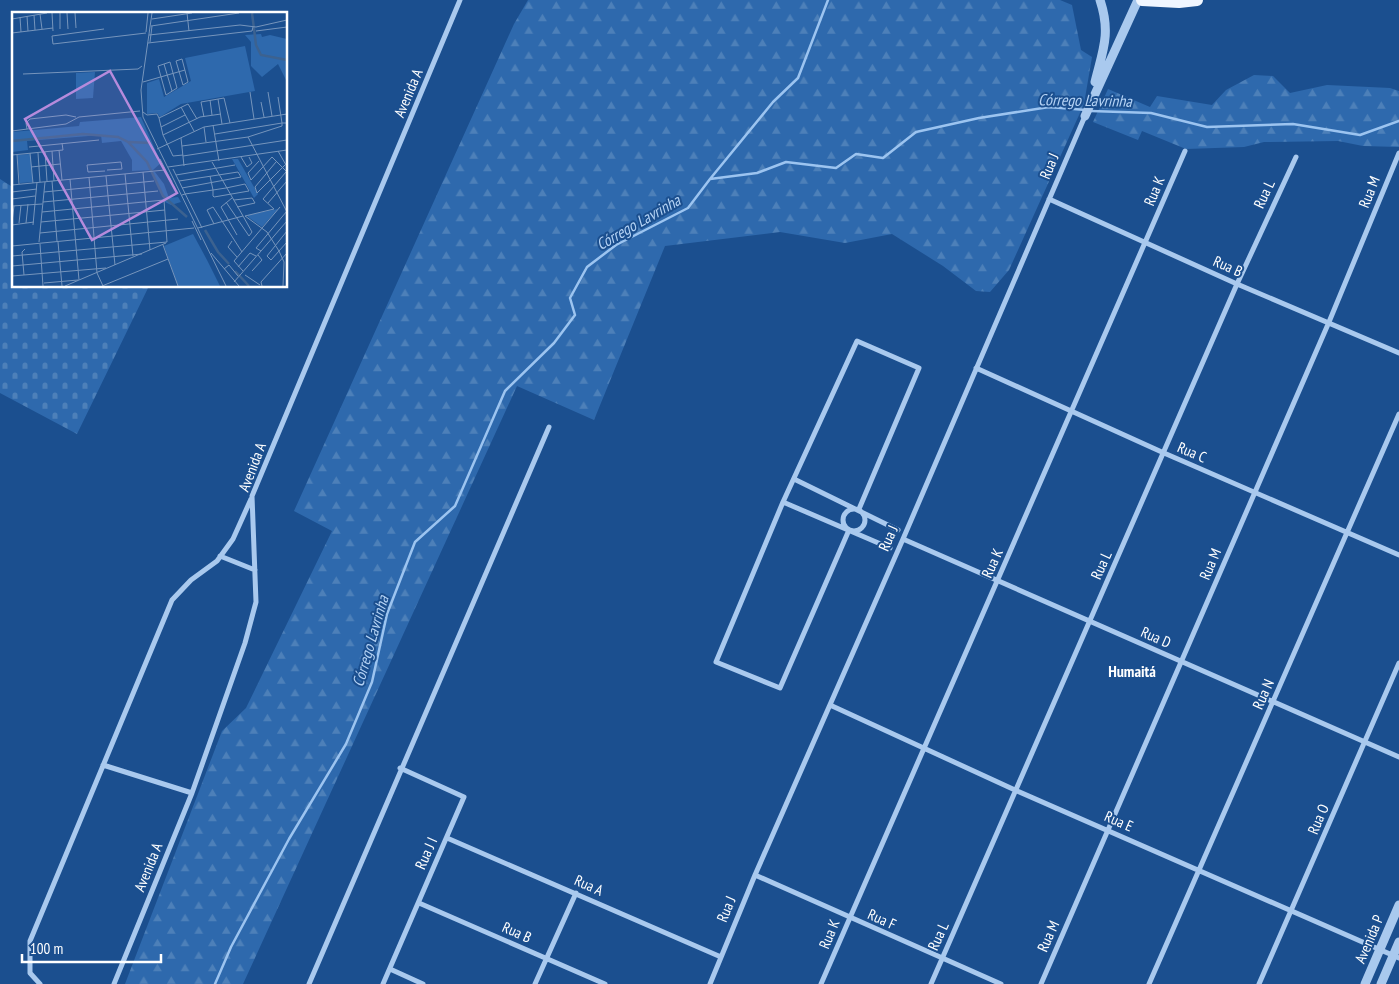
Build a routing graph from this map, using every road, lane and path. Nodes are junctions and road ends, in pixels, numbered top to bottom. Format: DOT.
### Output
graph roads {
  1 [pos="460,0"];
  2 [pos="1100,0"];
  3 [pos="1140,0"];
  4 [pos="1197,0"];
  5 [pos="1180,1"];
  6 [pos="1091,102"];
  7 [pos="1085,116"];
  8 [pos="1185,151"];
  9 [pos="1399,153"];
  10 [pos="1296,157"];
  11 [pos="1049,199"];
  12 [pos="1145,243"];
  13 [pos="1237,284"];
  14 [pos="1329,322"];
  15 [pos="1399,353"];
  16 [pos="976,368"];
  17 [pos="1071,412"];
  18 [pos="1399,414"];
  19 [pos="549,427"];
  20 [pos="1164,453"];
  21 [pos="794,479"];
  22 [pos="1254,492"];
  23 [pos="252,496"];
  24 [pos="783,502"];
  25 [pos="858,509"];
  26 [pos="849,530"];
  27 [pos="898,530"];
  28 [pos="1347,534"];
  29 [pos="903,539"];
  30 [pos="890,548"];
  31 [pos="1399,555"];
  32 [pos="220,556"];
  33 [pos="255,570"];
  34 [pos="998,581"];
  35 [pos="1090,621"];
  36 [pos="1182,662"];
  37 [pos="1399,663"];
  38 [pos="1274,702"];
  39 [pos="830,705"];
  40 [pos="1364,743"];
  41 [pos="925,748"];
  42 [pos="1399,757"];
  43 [pos="103,765"];
  44 [pos="400,768"];
  45 [pos="1015,790"];
  46 [pos="192,793"];
  47 [pos="1108,830"];
  48 [pos="447,838"];
  49 [pos="1199,870"];
  50 [pos="755,875"];
  51 [pos="576,893"];
  52 [pos="418,903"];
  53 [pos="1399,905"];
  54 [pos="1292,910"];
  55 [pos="849,918"];
  56 [pos="1399,942"];
  57 [pos="1380,949"];
  58 [pos="721,957"];
  59 [pos="1396,957"];
  60 [pos="546,958"];
  61 [pos="942,958"];
  62 [pos="390,969"];
  63 [pos="40,984"];
  64 [pos="114,984"];
  65 [pos="309,984"];
  66 [pos="383,984"];
  67 [pos="423,984"];
  68 [pos="535,984"];
  69 [pos="605,984"];
  70 [pos="710,984"];
  71 [pos="821,984"];
  72 [pos="931,984"];
  73 [pos="1000,984"];
  74 [pos="1040,984"];
  75 [pos="1149,984"];
  76 [pos="1259,984"];
  77 [pos="1365,984"];
  78 [pos="1381,984"];
  1 -- 23 [label="street, Avenida A"];
  2 -- 6 [label="street, Rua J"];
  3 -- 5 [label="main road"];
  3 -- 6 [label="street, Rua J"];
  4 -- 5 [label="main road"];
  6 -- 7 [label="street, Rua J"];
  7 -- 11 [label="street, Rua J"];
  8 -- 12 [label="street, Rua K"];
  9 -- 14 [label="street, Rua M"];
  10 -- 13 [label="street, Rua L"];
  11 -- 12 [label="street, Rua B"];
  11 -- 16 [label="street, Rua J"];
  12 -- 13 [label="street, Rua B"];
  12 -- 17 [label="street, Rua K"];
  13 -- 14 [label="street, Rua B"];
  13 -- 20 [label="street, Rua L"];
  14 -- 15 [label="street, Rua B"];
  14 -- 22 [label="street, Rua M"];
  16 -- 17 [label="street, Rua C"];
  16 -- 29 [label="street, Rua J"];
  17 -- 20 [label="street, Rua C"];
  17 -- 34 [label="street, Rua K"];
  18 -- 28 [label="street, Rua N"];
  19 -- 44 [label="street"];
  20 -- 22 [label="street, Rua C"];
  20 -- 35 [label="street, Rua L"];
  21 -- 24 [label="street"];
  21 -- 25 [label="street"];
  21 -- 25 [label="street"];
  22 -- 28 [label="street, Rua C"];
  22 -- 36 [label="street, Rua M"];
  23 -- 32 [label="street"];
  23 -- 33 [label="street, Avenida A"];
  24 -- 26 [label="street"];
  24 -- 26 [label="street"];
  25 -- 26 [label="street"];
  25 -- 26 [label="street"];
  25 -- 27 [label="street"];
  26 -- 30 [label="street"];
  28 -- 31 [label="street, Rua C"];
  28 -- 38 [label="street, Rua N"];
  29 -- 34 [label="street, Rua D"];
  29 -- 39 [label="street, Rua J"];
  32 -- 33 [label="street"];
  32 -- 43 [label="street"];
  33 -- 46 [label="street, Avenida A"];
  34 -- 35 [label="street, Rua D"];
  34 -- 41 [label="street, Rua K"];
  35 -- 36 [label="street, Rua D"];
  35 -- 45 [label="street, Rua L"];
  36 -- 38 [label="street, Rua D"];
  36 -- 47 [label="street, Rua M"];
  37 -- 40 [label="street, Rua O"];
  38 -- 40 [label="street, Rua D"];
  38 -- 49 [label="street, Rua N"];
  39 -- 41 [label="street, Rua E"];
  39 -- 50 [label="street, Rua J"];
  40 -- 42 [label="street, Rua D"];
  40 -- 54 [label="street, Rua O"];
  41 -- 45 [label="street, Rua E"];
  41 -- 55 [label="street, Rua K"];
  43 -- 46 [label="street"];
  43 -- 63 [label="street"];
  44 -- 48 [label="street, Rua J I"];
  44 -- 65 [label="street"];
  45 -- 47 [label="street, Rua E"];
  45 -- 61 [label="street, Rua L"];
  46 -- 64 [label="street, Avenida A"];
  47 -- 49 [label="street, Rua E"];
  47 -- 74 [label="street, Rua M"];
  48 -- 51 [label="street, Rua A"];
  48 -- 52 [label="street, Rua J I"];
  49 -- 54 [label="street, Rua E"];
  49 -- 75 [label="street, Rua N"];
  50 -- 55 [label="street, Rua F"];
  50 -- 58 [label="street, Rua J"];
  51 -- 58 [label="street, Rua A"];
  51 -- 60 [label="street"];
  52 -- 60 [label="street, Rua B"];
  52 -- 62 [label="street, Rua J I"];
  53 -- 57 [label="street, Avenida P"];
  54 -- 57 [label="street, Rua E"];
  54 -- 76 [label="street, Rua O"];
  55 -- 61 [label="street, Rua F"];
  55 -- 71 [label="street, Rua K"];
  56 -- 59 [label="street, Avenida P"];
  57 -- 59 [label="street, Rua E"];
  57 -- 77 [label="street, Avenida P"];
  58 -- 70 [label="street, Rua J"];
  59 -- 78 [label="street, Avenida P"];
  60 -- 68 [label="street"];
  60 -- 69 [label="street, Rua B"];
  61 -- 72 [label="street, Rua L"];
  61 -- 73 [label="street, Rua F"];
  62 -- 66 [label="street, Rua J I"];
  62 -- 67 [label="street"];
}
